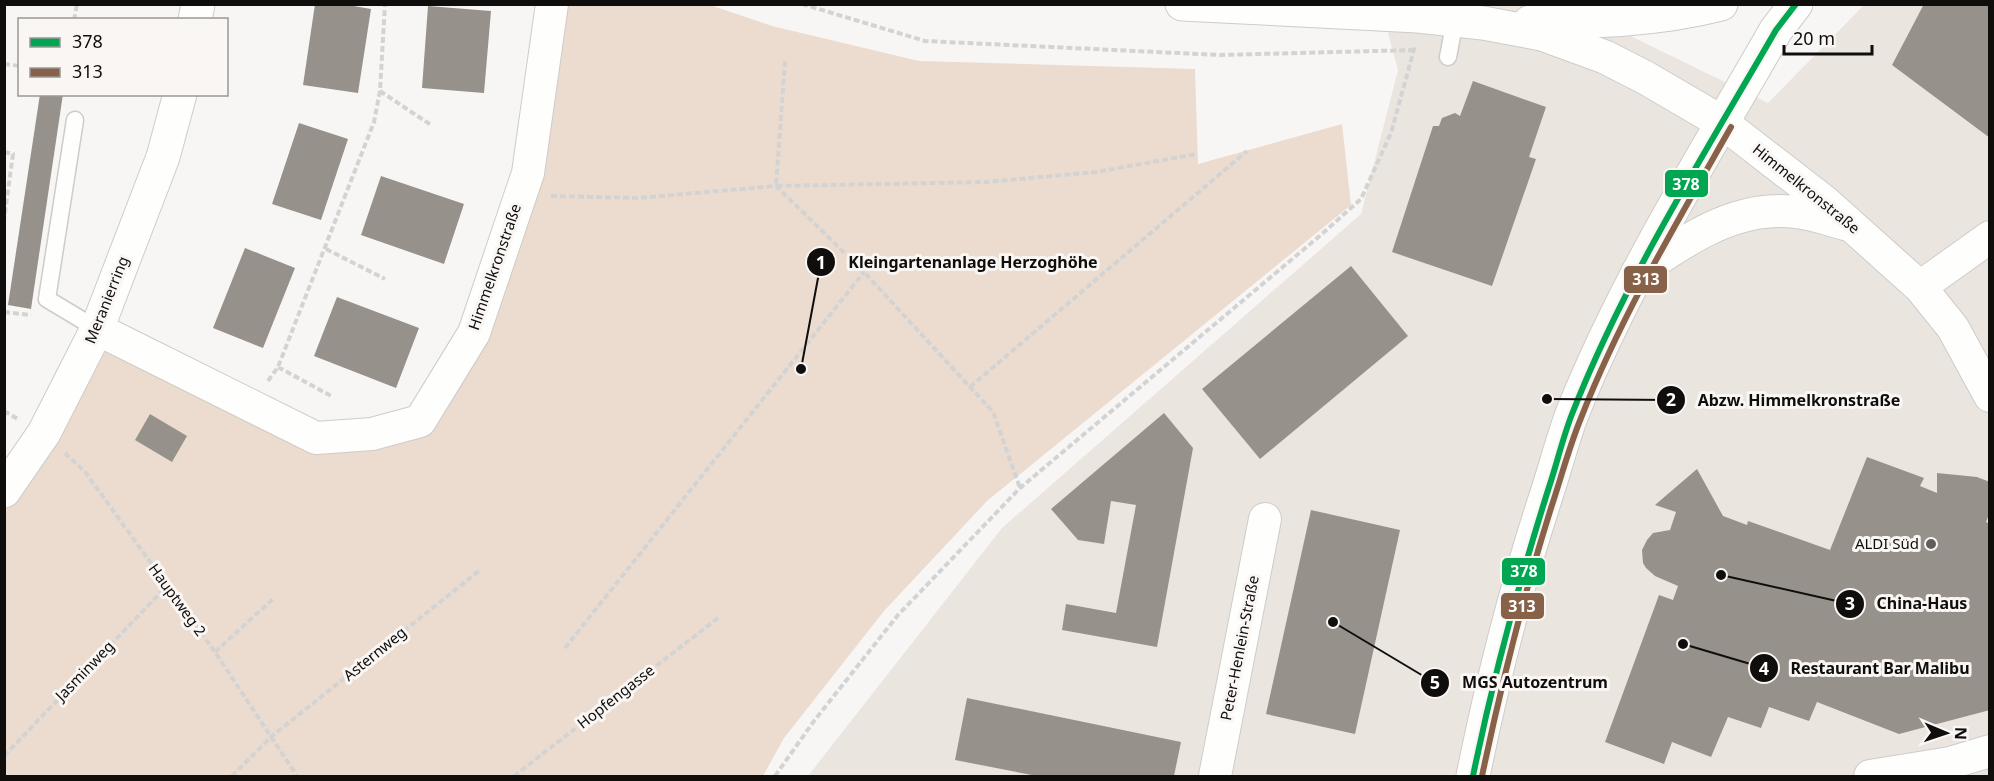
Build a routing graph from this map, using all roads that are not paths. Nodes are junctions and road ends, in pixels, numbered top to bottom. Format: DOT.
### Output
graph roads {
  1 [pos="552,4"];
  2 [pos="1182,4"];
  3 [pos="1721,4"];
  4 [pos="1796,4"];
  5 [pos="1233,6"];
  6 [pos="1469,21"];
  7 [pos="1449,57"];
  8 [pos="179,96"];
  9 [pos="75,120"];
  10 [pos="1723,123"];
  11 [pos="1852,226"];
  12 [pos="1989,237"];
  13 [pos="1637,273"];
  14 [pos="1920,287"];
  15 [pos="98,329"];
  16 [pos="1989,396"];
  17 [pos="4,491"];
  18 [pos="1265,519"];
  19 [pos="1989,751"];
  20 [pos="1215,777"];
  21 [pos="1473,777"];
  22 [pos="1870,777"];
  1 -- 15 [label="street, Himmelkronstraße"];
  2 -- 5 [label="street, Himmelkronstraße"];
  3 -- 6 [label="street"];
  4 -- 10 [label="street"];
  5 -- 6 [label="street, Himmelkronstraße"];
  6 -- 7 [label="lane"];
  6 -- 10 [label="street, Himmelkronstraße"];
  8 -- 15 [label="street, Meranierring"];
  9 -- 15 [label="lane"];
  10 -- 11 [label="street, Himmelkronstraße"];
  10 -- 13 [label="street"];
  11 -- 13 [label="street"];
  11 -- 14 [label="street, Himmelkronstraße"];
  12 -- 14 [label="street"];
  13 -- 21 [label="street"];
  14 -- 16 [label="street, Himmelkronstraße"];
  15 -- 17 [label="street, Meranierring"];
  18 -- 20 [label="street, Peter-Henlein-Straße"];
  19 -- 22 [label="street"];
}
